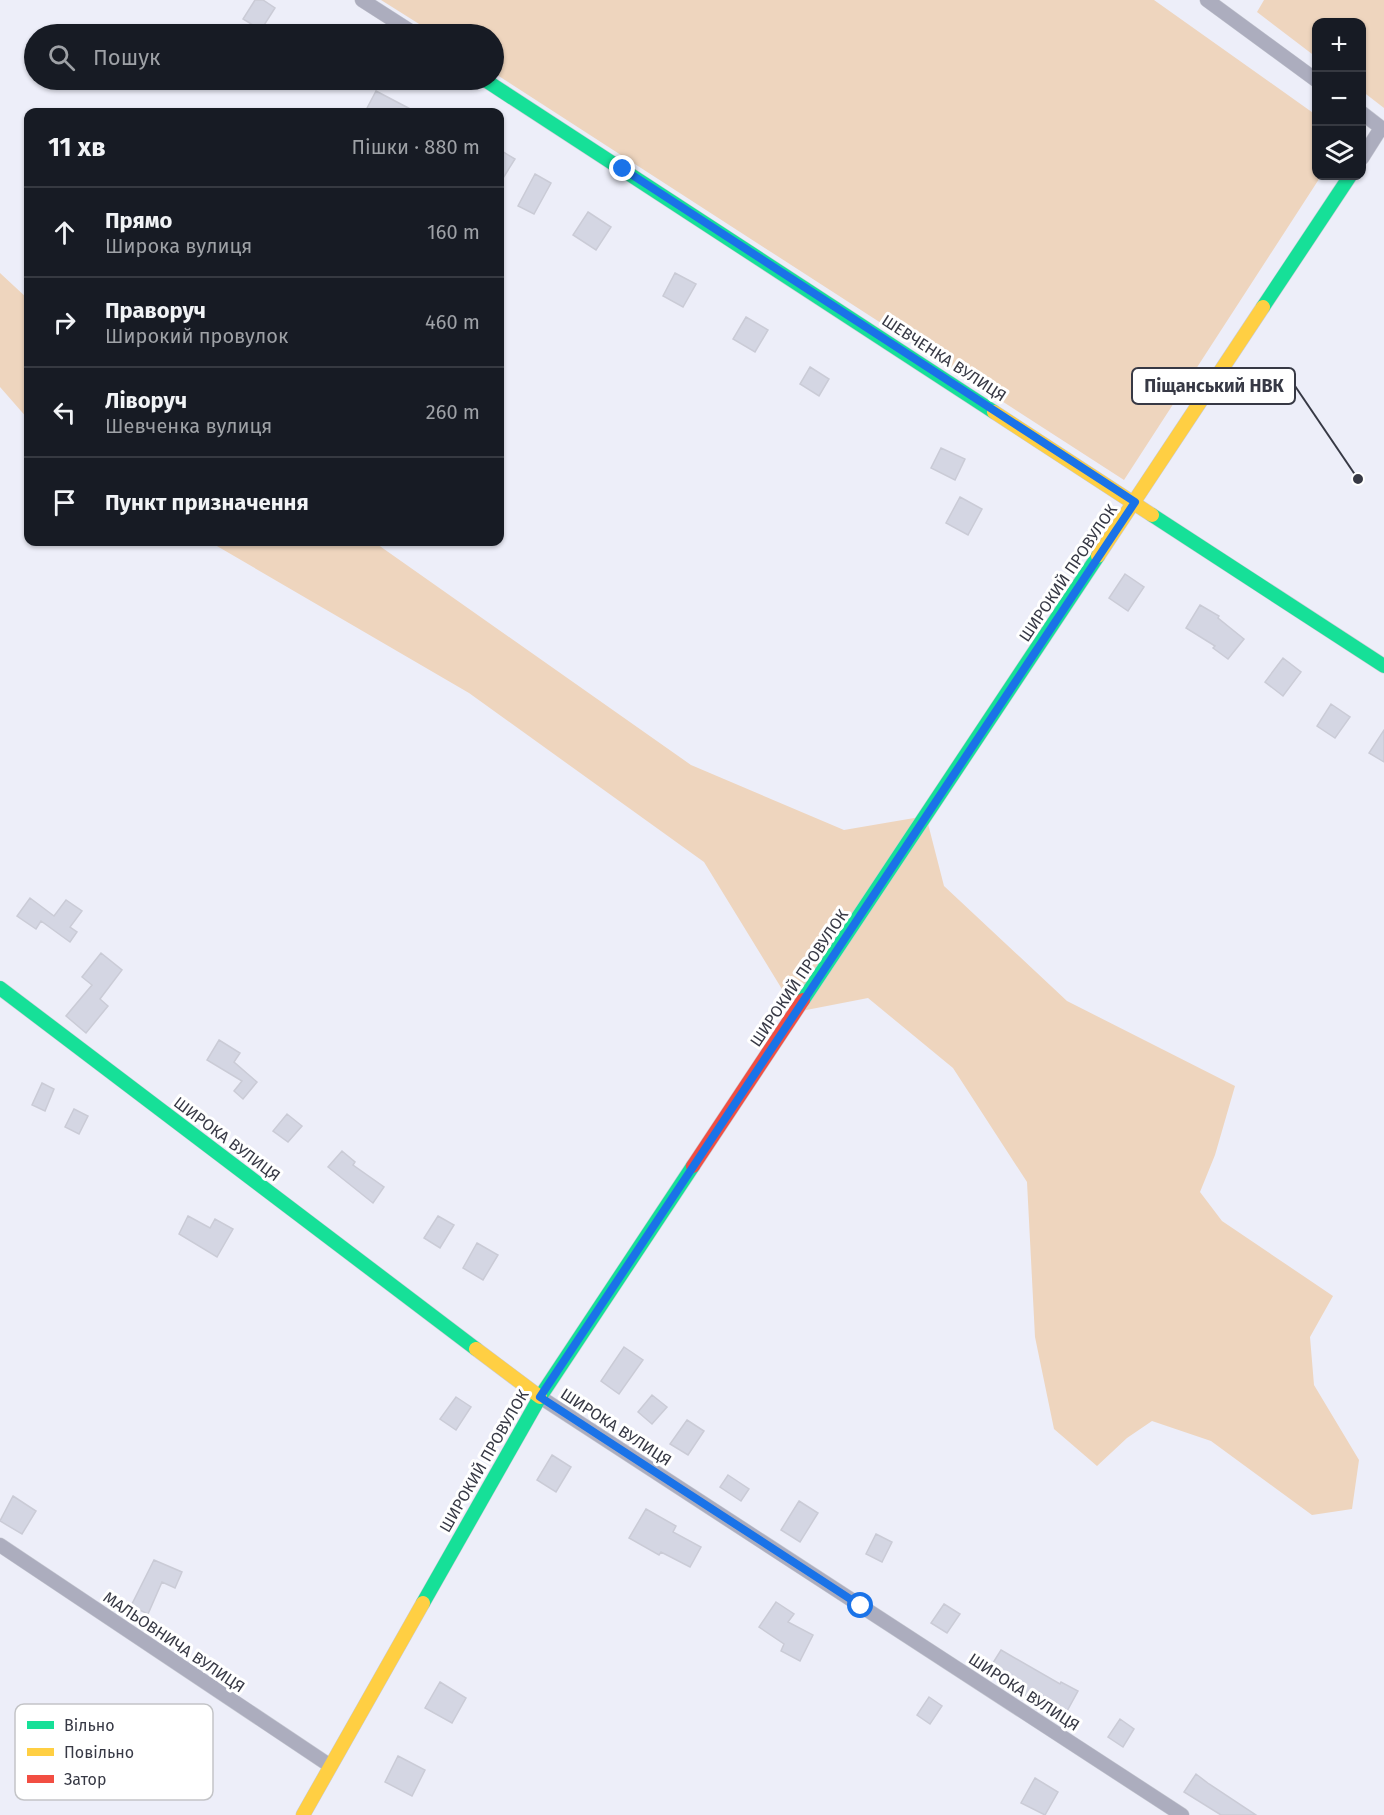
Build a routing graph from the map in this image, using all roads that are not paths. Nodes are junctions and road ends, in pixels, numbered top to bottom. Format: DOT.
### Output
graph roads {
  1 [pos="362,0"];
  2 [pos="1207,0"];
  3 [pos="399,24"];
  4 [pos="1312,76"];
  5 [pos="500,90"];
  6 [pos="1366,116"];
  7 [pos="1383,129"];
  8 [pos="1366,152"];
  9 [pos="1347,180"];
  10 [pos="1135,502"];
  11 [pos="1384,666"];
  12 [pos="0,988"];
  13 [pos="540,1397"];
  14 [pos="0,1545"];
  15 [pos="329,1765"];
  16 [pos="303,1815"];
  17 [pos="1182,1815"];
  1 -- 3 [label="street"];
  2 -- 4 [label="street"];
  5 -- 10 [label="street, ШЕВЧЕНКА ВУЛИЦЯ"];
  6 -- 7 [label="street"];
  7 -- 8 [label="street"];
  9 -- 10 [label="street, ШИРОКИЙ ПРОВУЛОК"];
  10 -- 11 [label="street, ШЕВЧЕНКА ВУЛИЦЯ"];
  10 -- 13 [label="street, ШИРОКИЙ ПРОВУЛОК"];
  12 -- 13 [label="street, ШИРОКА ВУЛИЦЯ"];
  13 -- 15 [label="street, ШИРОКИЙ ПРОВУЛОК"];
  13 -- 17 [label="street, ШИРОКА ВУЛИЦЯ"];
  14 -- 15 [label="street, МАЛЬОВНИЧА ВУЛИЦЯ"];
  15 -- 16 [label="street, ШИРОКИЙ ПРОВУЛОК"];
}
